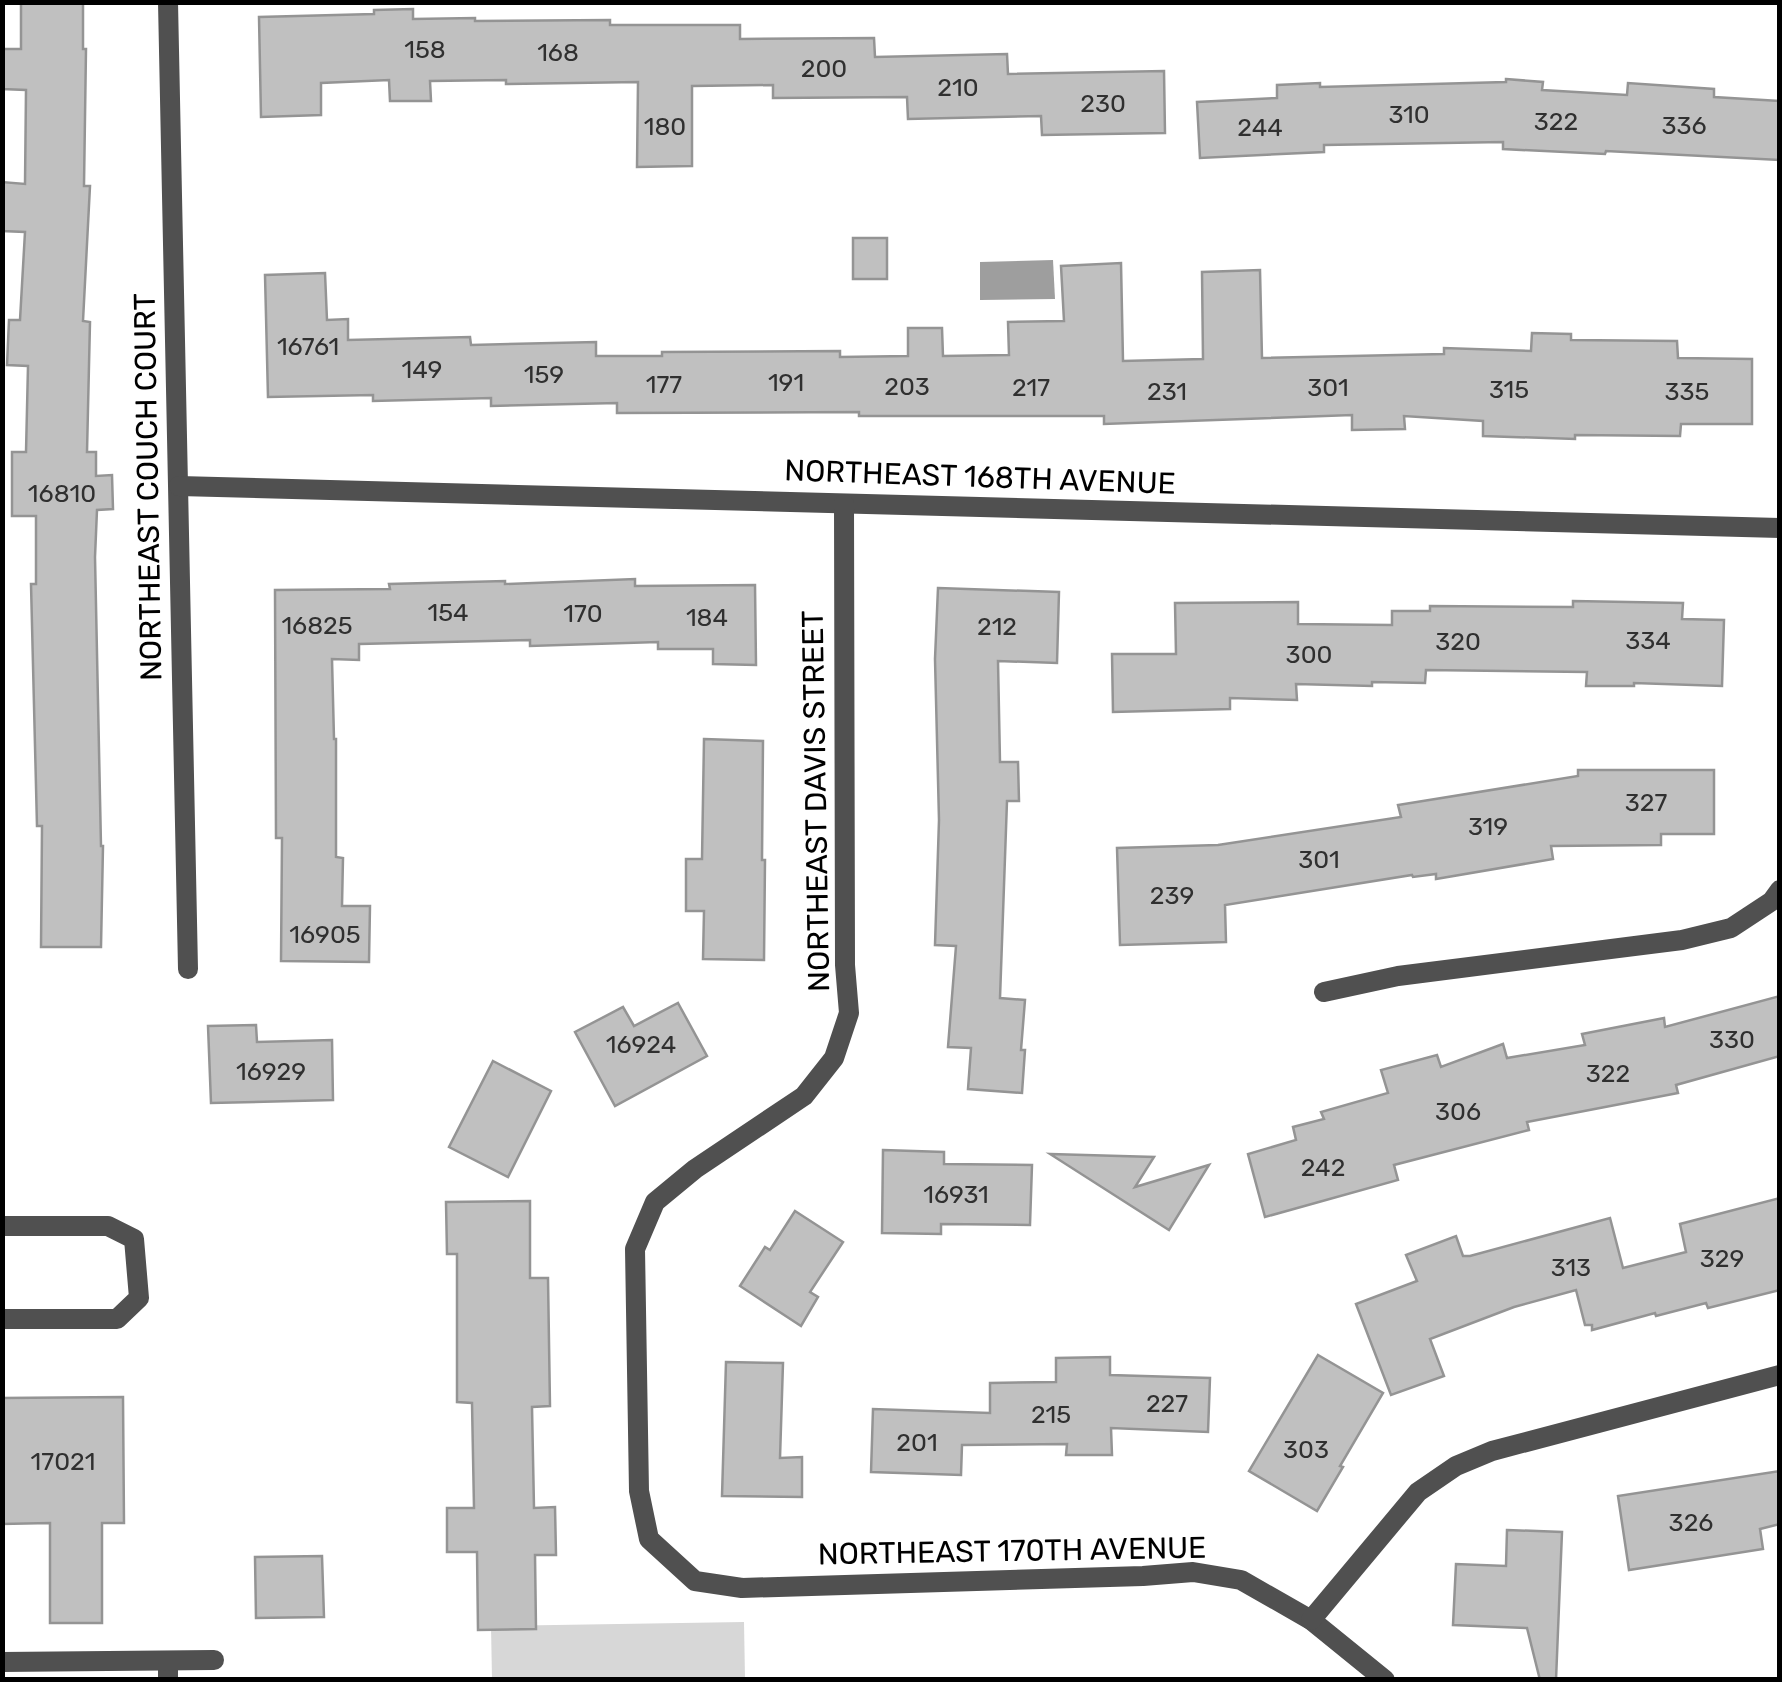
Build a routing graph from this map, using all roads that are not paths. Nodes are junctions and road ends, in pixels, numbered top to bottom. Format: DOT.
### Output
graph roads {
  1 [pos="168,2"];
  2 [pos="179,486"];
  3 [pos="844,504"];
  4 [pos="1780,528"];
  5 [pos="1780,890"];
  6 [pos="188,970"];
  7 [pos="1324,992"];
  8 [pos="2,1226"];
  9 [pos="2,1319"];
  10 [pos="1780,1375"];
  11 [pos="694,1581"];
  12 [pos="1310,1620"];
  13 [pos="214,1660"];
  14 [pos="2,1662"];
  15 [pos="168,1670"];
  16 [pos="1385,1680"];
  1 -- 2 [label="street, NORTHEAST COUCH COURT"];
  2 -- 3 [label="street, NORTHEAST 168TH AVENUE"];
  2 -- 6 [label="street, NORTHEAST COUCH COURT"];
  3 -- 4 [label="street, NORTHEAST 168TH AVENUE"];
  3 -- 11 [label="street, NORTHEAST DAVIS STREET"];
  5 -- 7 [label="street"];
  8 -- 9 [label="street"];
  10 -- 12 [label="street"];
  11 -- 12 [label="street, NORTHEAST 170TH AVENUE"];
  12 -- 16 [label="street, NORTHEAST 170TH AVENUE"];
  13 -- 15 [label="street"];
  14 -- 15 [label="street"];
}
